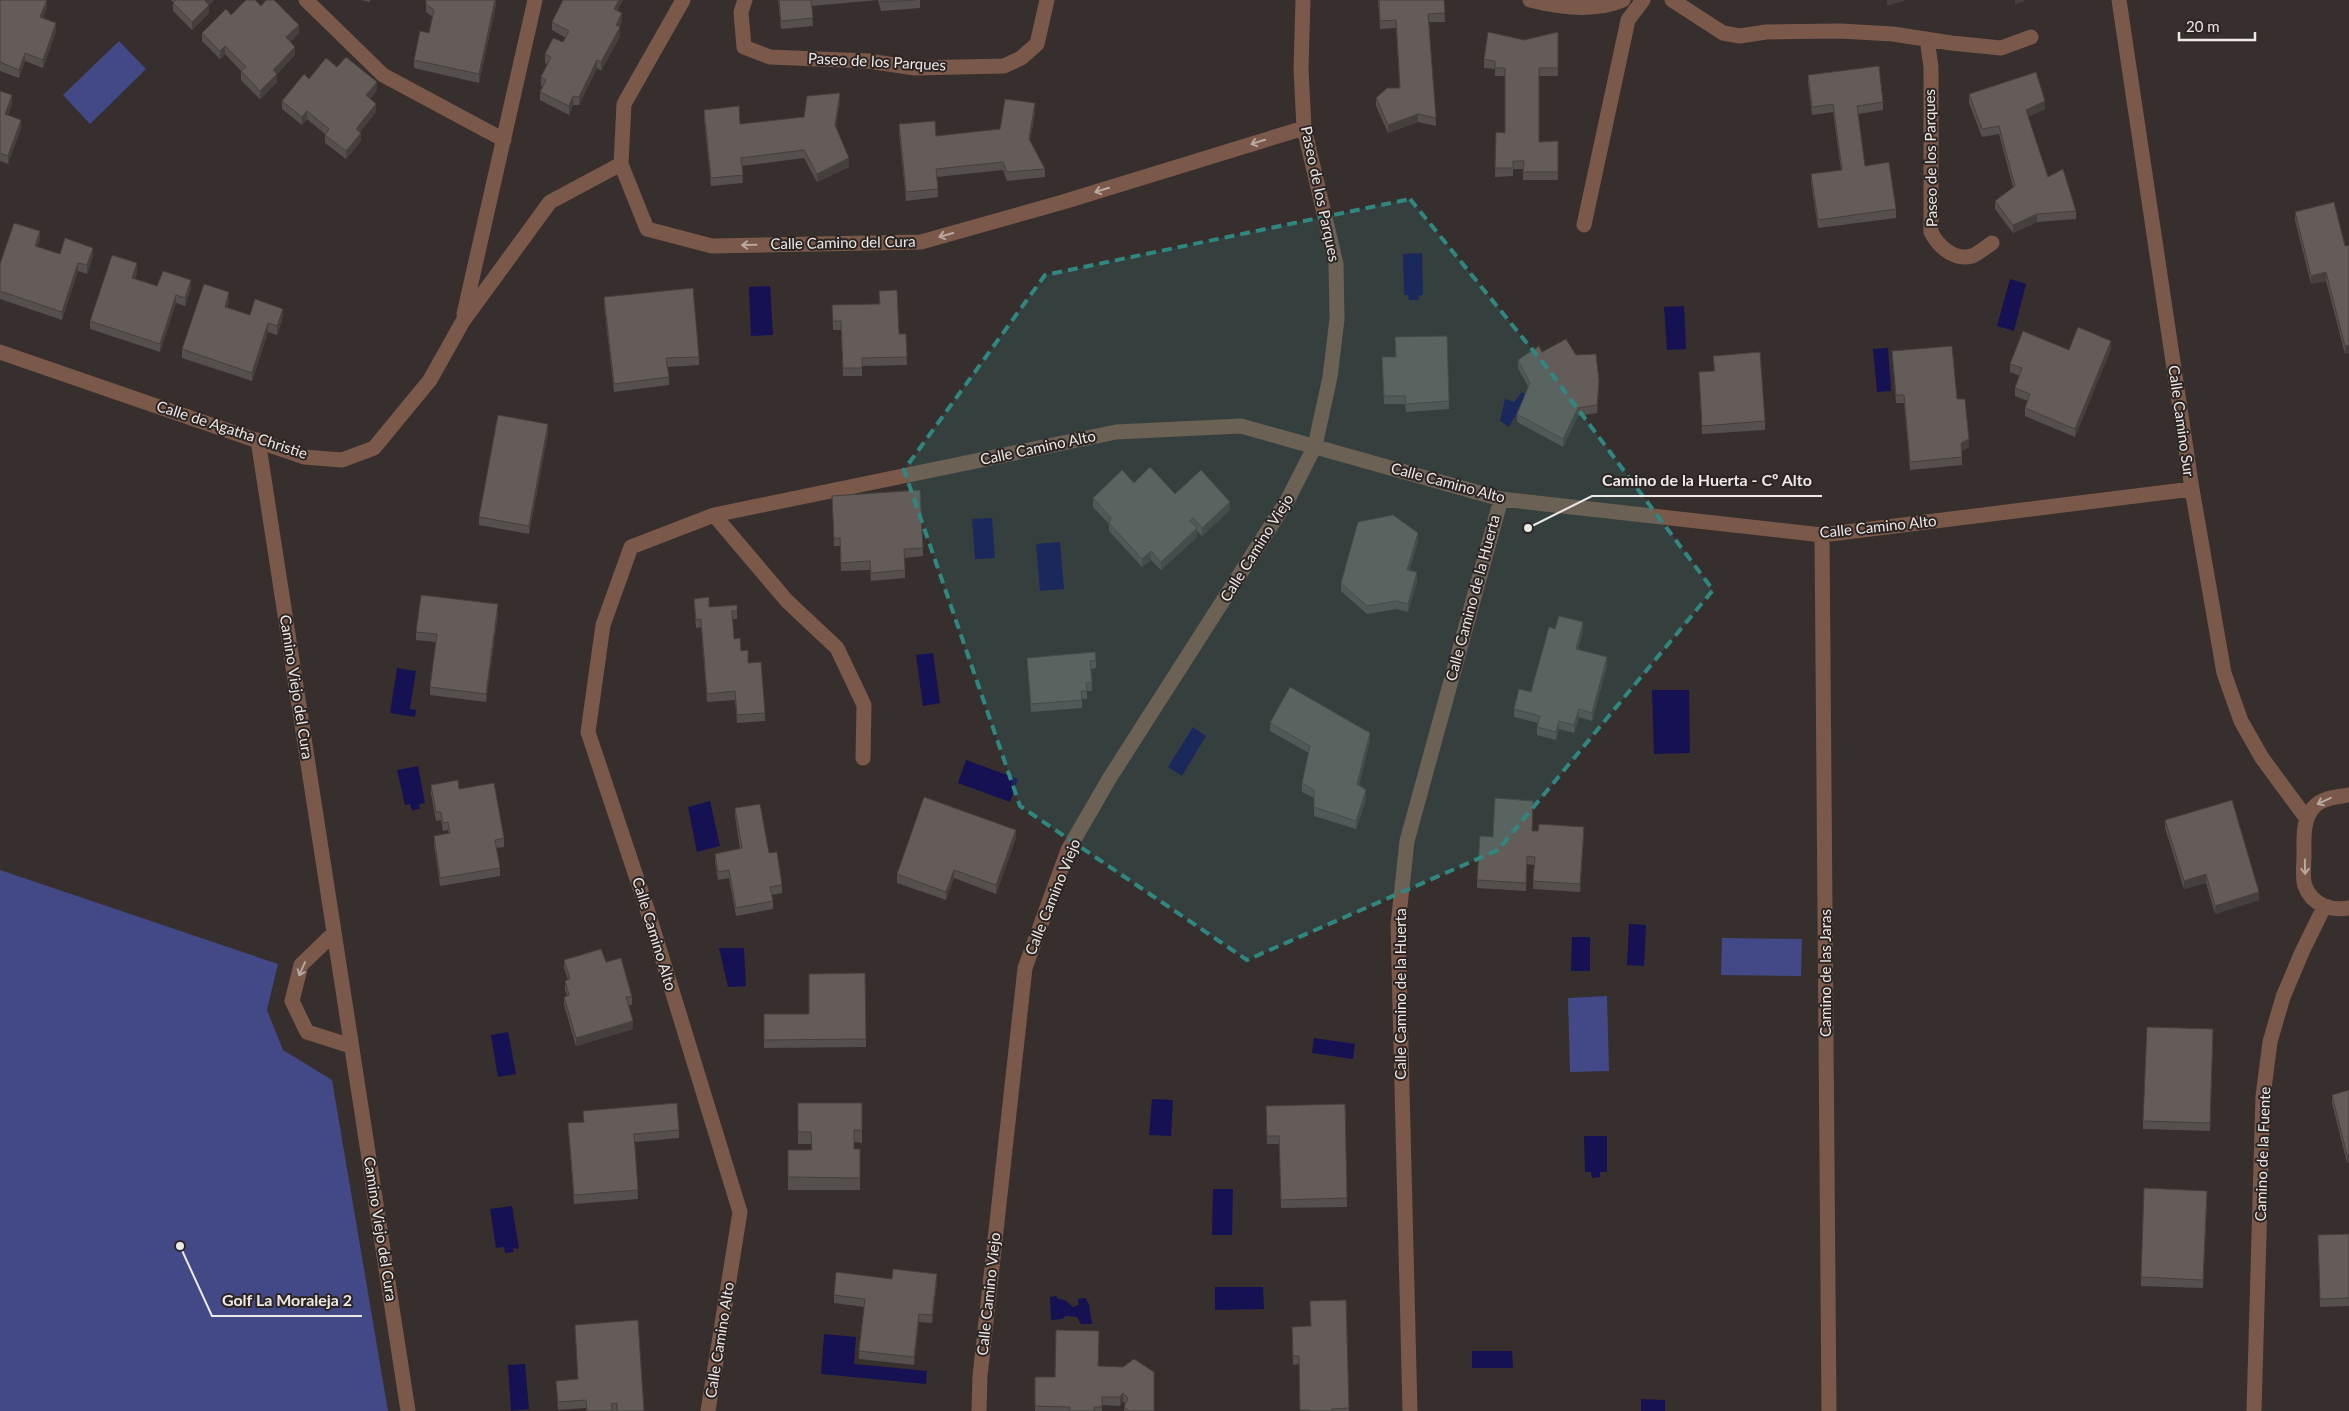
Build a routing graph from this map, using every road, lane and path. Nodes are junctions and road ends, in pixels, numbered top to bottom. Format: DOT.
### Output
graph roads {
  1 [pos="306,0"];
  2 [pos="535,0"];
  3 [pos="683,0"];
  4 [pos="745,0"];
  5 [pos="1047,0"];
  6 [pos="1303,0"];
  7 [pos="1530,0"];
  8 [pos="1623,0"];
  9 [pos="1643,0"];
  10 [pos="1672,0"];
  11 [pos="2119,0"];
  12 [pos="2031,37"];
  13 [pos="1927,39"];
  14 [pos="1304,128"];
  15 [pos="504,140"];
  16 [pos="622,164"];
  17 [pos="1584,225"];
  18 [pos="1992,243"];
  19 [pos="463,321"];
  20 [pos="0,352"];
  21 [pos="258,440"];
  22 [pos="1315,446"];
  23 [pos="2192,489"];
  24 [pos="1501,499"];
  25 [pos="714,514"];
  26 [pos="1822,535"];
  27 [pos="863,758"];
  28 [pos="2349,795"];
  29 [pos="2307,819"];
  30 [pos="2324,908"];
  31 [pos="2349,908"];
  32 [pos="334,934"];
  33 [pos="351,1046"];
  34 [pos="408,1411"];
  35 [pos="708,1411"];
  36 [pos="979,1411"];
  37 [pos="1410,1411"];
  38 [pos="1829,1411"];
  39 [pos="2254,1411"];
  1 -- 15 [label="street"];
  2 -- 15 [label="street, Calle de Agatha Christie"];
  3 -- 16 [label="street, Calle Camino del Cura"];
  4 -- 5 [label="street, Paseo de los Parques"];
  6 -- 14 [label="street, Paseo de los Parques"];
  7 -- 8 [label="street"];
  9 -- 17 [label="street"];
  10 -- 13 [label="street"];
  11 -- 23 [label="street, Calle Camino Sur"];
  12 -- 13 [label="street"];
  13 -- 18 [label="street, Paseo de los Parques"];
  14 -- 16 [label="street, Calle Camino del Cura, one-way"];
  14 -- 22 [label="street, Paseo de los Parques"];
  15 -- 19 [label="street, Calle de Agatha Christie"];
  16 -- 19 [label="street, Calle de Agatha Christie"];
  19 -- 21 [label="street, Calle de Agatha Christie"];
  20 -- 21 [label="street, Calle de Agatha Christie"];
  21 -- 32 [label="street, Camino Viejo del Cura"];
  22 -- 24 [label="street, Calle Camino Alto"];
  22 -- 25 [label="street, Calle Camino Alto"];
  22 -- 36 [label="street, Calle Camino Viejo"];
  23 -- 26 [label="street, Calle Camino Alto"];
  23 -- 29 [label="street, Calle Camino Sur"];
  24 -- 26 [label="street, Calle Camino Alto"];
  24 -- 37 [label="street, Calle Camino de la Huerta"];
  25 -- 27 [label="street"];
  25 -- 35 [label="street, Calle Camino Alto"];
  26 -- 38 [label="street, Camino de las Jaras"];
  28 -- 29 [label="street, one-way"];
  29 -- 30 [label="street, one-way"];
  30 -- 31 [label="street"];
  30 -- 39 [label="street, Camino de la Fuente"];
  32 -- 33 [label="street, Camino Viejo del Cura"];
  32 -- 33 [label="street, one-way"];
  33 -- 34 [label="street, Camino Viejo del Cura"];
}
